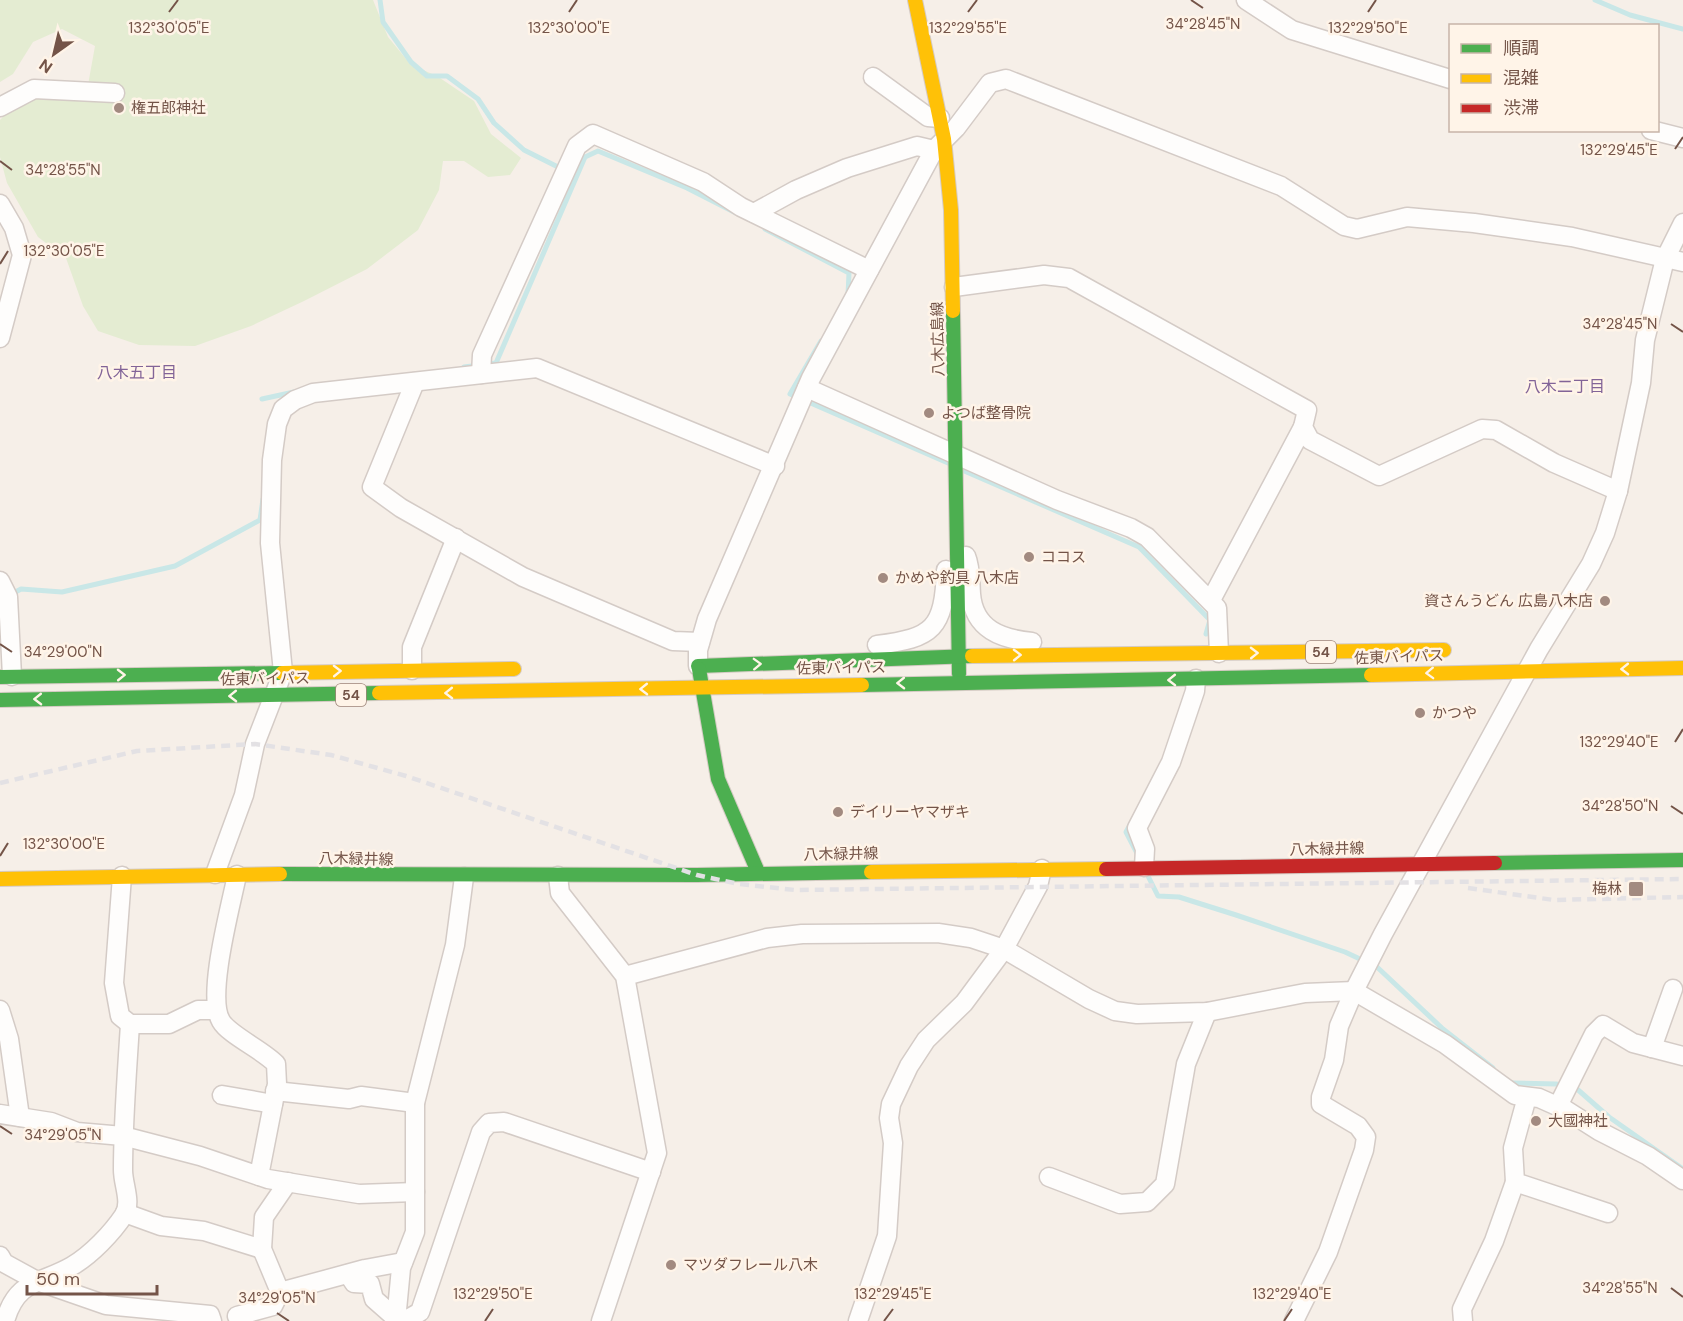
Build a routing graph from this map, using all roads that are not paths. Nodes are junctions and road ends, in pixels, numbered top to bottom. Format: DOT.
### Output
graph roads {
  1 [pos="915,0"];
  2 [pos="1245,0"];
  3 [pos="873,77"];
  4 [pos="1449,79"];
  5 [pos="115,93"];
  6 [pos="0,107"];
  7 [pos="940,118"];
  8 [pos="1659,132"];
  9 [pos="1683,138"];
  10 [pos="939,145"];
  11 [pos="0,204"];
  12 [pos="754,213"];
  13 [pos="1683,223"];
  14 [pos="1674,260"];
  15 [pos="869,270"];
  16 [pos="954,287"];
  17 [pos="6,289"];
  18 [pos="0,338"];
  19 [pos="481,374"];
  20 [pos="415,382"];
  21 [pos="807,388"];
  22 [pos="1303,428"];
  23 [pos="957,456"];
  24 [pos="775,466"];
  25 [pos="1618,490"];
  26 [pos="957,535"];
  27 [pos="456,538"];
  28 [pos="0,581"];
  29 [pos="1211,600"];
  30 [pos="700,642"];
  31 [pos="1457,650"];
  32 [pos="1219,653"];
  33 [pos="1112,654"];
  34 [pos="959,656"];
  35 [pos="840,661"];
  36 [pos="693,666"];
  37 [pos="531,668"];
  38 [pos="1683,668"];
  39 [pos="412,670"];
  40 [pos="1529,670"];
  41 [pos="283,672"];
  42 [pos="6,677"];
  43 [pos="1196,680"];
  44 [pos="959,682"];
  45 [pos="703,688"];
  46 [pos="273,696"];
  47 [pos="0,700"];
  48 [pos="1683,860"];
  49 [pos="1422,864"];
  50 [pos="1144,867"];
  51 [pos="1042,869"];
  52 [pos="758,872"];
  53 [pos="215,874"];
  54 [pos="237,875"];
  55 [pos="122,876"];
  56 [pos="558,876"];
  57 [pos="464,877"];
  58 [pos="1,882"];
  59 [pos="1004,949"];
  60 [pos="625,976"];
  61 [pos="1673,989"];
  62 [pos="1354,991"];
  63 [pos="0,1010"];
  64 [pos="216,1010"];
  65 [pos="1207,1012"];
  66 [pos="130,1024"];
  67 [pos="1652,1048"];
  68 [pos="1683,1056"];
  69 [pos="6,1057"];
  70 [pos="222,1095"];
  71 [pos="1527,1097"];
  72 [pos="274,1098"];
  73 [pos="415,1103"];
  74 [pos="1558,1106"];
  75 [pos="0,1114"];
  76 [pos="20,1117"];
  77 [pos="123,1136"];
  78 [pos="651,1172"];
  79 [pos="259,1176"];
  80 [pos="1049,1177"];
  81 [pos="1683,1180"];
  82 [pos="288,1182"];
  83 [pos="1515,1182"];
  84 [pos="415,1192"];
  85 [pos="1608,1213"];
  86 [pos="125,1214"];
  87 [pos="262,1249"];
  88 [pos="0,1256"];
  89 [pos="403,1262"];
  90 [pos="348,1274"];
  91 [pos="37,1281"];
  92 [pos="280,1292"];
  93 [pos="237,1316"];
  94 [pos="5,1321"];
  95 [pos="212,1321"];
  96 [pos="401,1321"];
  97 [pos="601,1321"];
  98 [pos="858,1321"];
  99 [pos="1294,1321"];
  100 [pos="1463,1321"];
  1 -- 7 [label="main road, 八木広島線"];
  2 -- 4 [label="street"];
  3 -- 7 [label="street"];
  5 -- 6 [label="street"];
  7 -- 10 [label="main road, 八木広島線"];
  8 -- 9 [label="street"];
  10 -- 12 [label="street"];
  10 -- 14 [label="street"];
  10 -- 15 [label="street"];
  10 -- 16 [label="main road, 八木広島線"];
  11 -- 17 [label="street"];
  12 -- 15 [label="street"];
  12 -- 19 [label="street"];
  13 -- 14 [label="street"];
  14 -- 25 [label="street"];
  15 -- 21 [label="street"];
  16 -- 22 [label="street"];
  16 -- 23 [label="main road, 八木広島線"];
  17 -- 18 [label="street"];
  19 -- 20 [label="street"];
  19 -- 24 [label="street"];
  20 -- 27 [label="street"];
  20 -- 41 [label="street"];
  21 -- 23 [label="street"];
  21 -- 24 [label="street"];
  22 -- 25 [label="street"];
  22 -- 29 [label="street"];
  23 -- 26 [label="main road, 八木広島線"];
  23 -- 29 [label="street"];
  24 -- 30 [label="street"];
  25 -- 40 [label="street"];
  26 -- 33 [label="street"];
  26 -- 34 [label="main road, 八木広島線"];
  26 -- 35 [label="street"];
  27 -- 30 [label="street"];
  27 -- 39 [label="street"];
  28 -- 42 [label="street"];
  29 -- 32 [label="street"];
  30 -- 36 [label="street"];
  32 -- 31 [label="main road, 佐東バイパス / 54, one-way"];
  32 -- 33 [label="main road, 佐東バイパス / 54"];
  34 -- 33 [label="main road, 佐東バイパス / 54, one-way"];
  34 -- 35 [label="main road, 佐東バイパス / 54"];
  34 -- 44 [label="main road, 八木広島線"];
  36 -- 35 [label="main road, 佐東バイパス / 54, one-way"];
  36 -- 45 [label="main road"];
  37 -- 39 [label="main road, 佐東バイパス / 54"];
  38 -- 40 [label="main road, 佐東バイパス / 54, one-way"];
  41 -- 39 [label="main road, 佐東バイパス / 54, one-way"];
  40 -- 43 [label="main road, 佐東バイパス / 54, one-way"];
  40 -- 49 [label="street"];
  42 -- 41 [label="main road, 佐東バイパス / 54, one-way"];
  41 -- 46 [label="street"];
  43 -- 44 [label="main road, 佐東バイパス / 54, one-way"];
  43 -- 50 [label="street"];
  44 -- 45 [label="main road, 佐東バイパス / 54, one-way"];
  45 -- 46 [label="main road, 佐東バイパス / 54, one-way"];
  45 -- 52 [label="main road"];
  46 -- 47 [label="main road, 佐東バイパス / 54, one-way"];
  46 -- 53 [label="street"];
  48 -- 49 [label="main road, 八木緑井線"];
  49 -- 50 [label="main road, 八木緑井線"];
  49 -- 62 [label="street"];
  50 -- 51 [label="main road, 八木緑井線"];
  51 -- 52 [label="main road, 八木緑井線"];
  51 -- 59 [label="street"];
  52 -- 56 [label="main road, 八木緑井線"];
  53 -- 54 [label="main road, 八木緑井線"];
  53 -- 55 [label="main road, 八木緑井線"];
  54 -- 57 [label="main road, 八木緑井線"];
  54 -- 64 [label="street"];
  55 -- 58 [label="main road, 八木緑井線"];
  55 -- 66 [label="street"];
  56 -- 57 [label="main road, 八木緑井線"];
  56 -- 60 [label="street"];
  57 -- 73 [label="street"];
  59 -- 60 [label="street"];
  59 -- 65 [label="street"];
  59 -- 98 [label="street"];
  60 -- 78 [label="street"];
  61 -- 67 [label="street"];
  62 -- 65 [label="street"];
  62 -- 71 [label="street"];
  62 -- 99 [label="street"];
  63 -- 69 [label="street"];
  64 -- 66 [label="street"];
  64 -- 72 [label="street"];
  65 -- 80 [label="street"];
  66 -- 77 [label="street"];
  67 -- 68 [label="street"];
  67 -- 74 [label="street"];
  69 -- 76 [label="street"];
  70 -- 72 [label="street"];
  71 -- 74 [label="street"];
  71 -- 83 [label="street"];
  72 -- 73 [label="street"];
  72 -- 79 [label="street"];
  73 -- 84 [label="street"];
  74 -- 81 [label="street"];
  75 -- 76 [label="street"];
  76 -- 77 [label="street"];
  77 -- 79 [label="street"];
  77 -- 86 [label="street"];
  78 -- 96 [label="street"];
  78 -- 97 [label="street"];
  79 -- 82 [label="street"];
  82 -- 84 [label="street"];
  82 -- 87 [label="street"];
  83 -- 85 [label="street"];
  83 -- 100 [label="street"];
  84 -- 89 [label="street"];
  86 -- 87 [label="street"];
  86 -- 91 [label="street"];
  87 -- 92 [label="street"];
  88 -- 91 [label="street"];
  89 -- 90 [label="street"];
  89 -- 96 [label="street"];
  90 -- 92 [label="street"];
  90 -- 96 [label="street"];
  91 -- 94 [label="street"];
  91 -- 95 [label="street"];
  92 -- 93 [label="street"];
}
